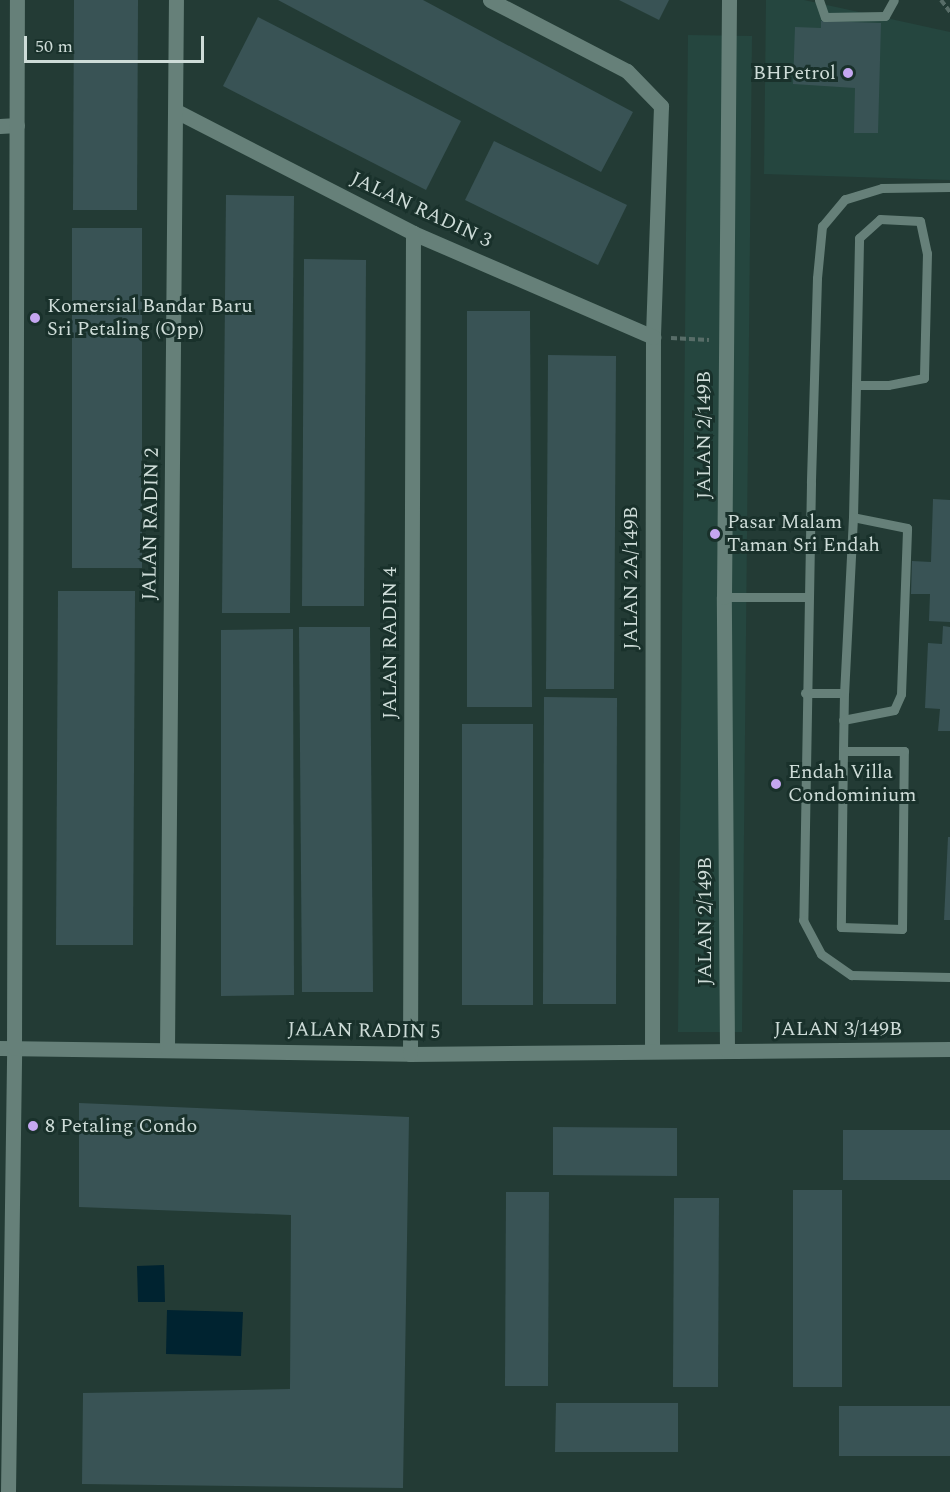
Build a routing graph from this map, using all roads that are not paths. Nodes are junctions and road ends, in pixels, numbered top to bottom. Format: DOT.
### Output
graph roads {
  1 [pos="17,0"];
  2 [pos="176,0"];
  3 [pos="490,0"];
  4 [pos="729,0"];
  5 [pos="819,0"];
  6 [pos="894,0"];
  7 [pos="176,111"];
  8 [pos="17,125"];
  9 [pos="0,126"];
  10 [pos="950,187"];
  11 [pos="413,233"];
  12 [pos="653,337"];
  13 [pos="856,385"];
  14 [pos="853,517"];
  15 [pos="724,597"];
  16 [pos="807,597"];
  17 [pos="805,693"];
  18 [pos="844,693"];
  19 [pos="843,720"];
  20 [pos="843,752"];
  21 [pos="950,977"];
  22 [pos="7,1048"];
  23 [pos="167,1048"];
  24 [pos="950,1049"];
  25 [pos="652,1050"];
  26 [pos="727,1050"];
  27 [pos="410,1054"];
  28 [pos="4,1327"];
  29 [pos="8,1492"];
  1 -- 8 [label="street"];
  2 -- 7 [label="street, JALAN RADIN 2"];
  3 -- 12 [label="street, JALAN 2A/149B"];
  4 -- 15 [label="street, JALAN 2/149B"];
  5 -- 6 [label="lane"];
  7 -- 11 [label="street, JALAN RADIN 3"];
  7 -- 23 [label="street, JALAN RADIN 2"];
  8 -- 9 [label="street"];
  8 -- 22 [label="street"];
  10 -- 16 [label="lane"];
  11 -- 12 [label="street, JALAN RADIN 3"];
  11 -- 27 [label="street, JALAN RADIN 4"];
  12 -- 25 [label="street, JALAN 2A/149B"];
  13 -- 13 [label="lane"];
  13 -- 14 [label="lane"];
  14 -- 18 [label="lane"];
  14 -- 19 [label="lane"];
  15 -- 16 [label="lane"];
  15 -- 26 [label="street, JALAN 2/149B"];
  16 -- 17 [label="lane"];
  17 -- 18 [label="lane"];
  17 -- 21 [label="lane"];
  18 -- 19 [label="lane"];
  19 -- 20 [label="lane"];
  20 -- 20 [label="lane"];
  22 -- 23 [label="street, JALAN RADIN 5"];
  22 -- 28 [label="street"];
  23 -- 27 [label="street, JALAN RADIN 5"];
  24 -- 26 [label="street, JALAN 3/149B"];
  25 -- 26 [label="street, JALAN RADIN 5"];
  25 -- 27 [label="street, JALAN RADIN 5"];
  28 -- 29 [label="street"];
}
